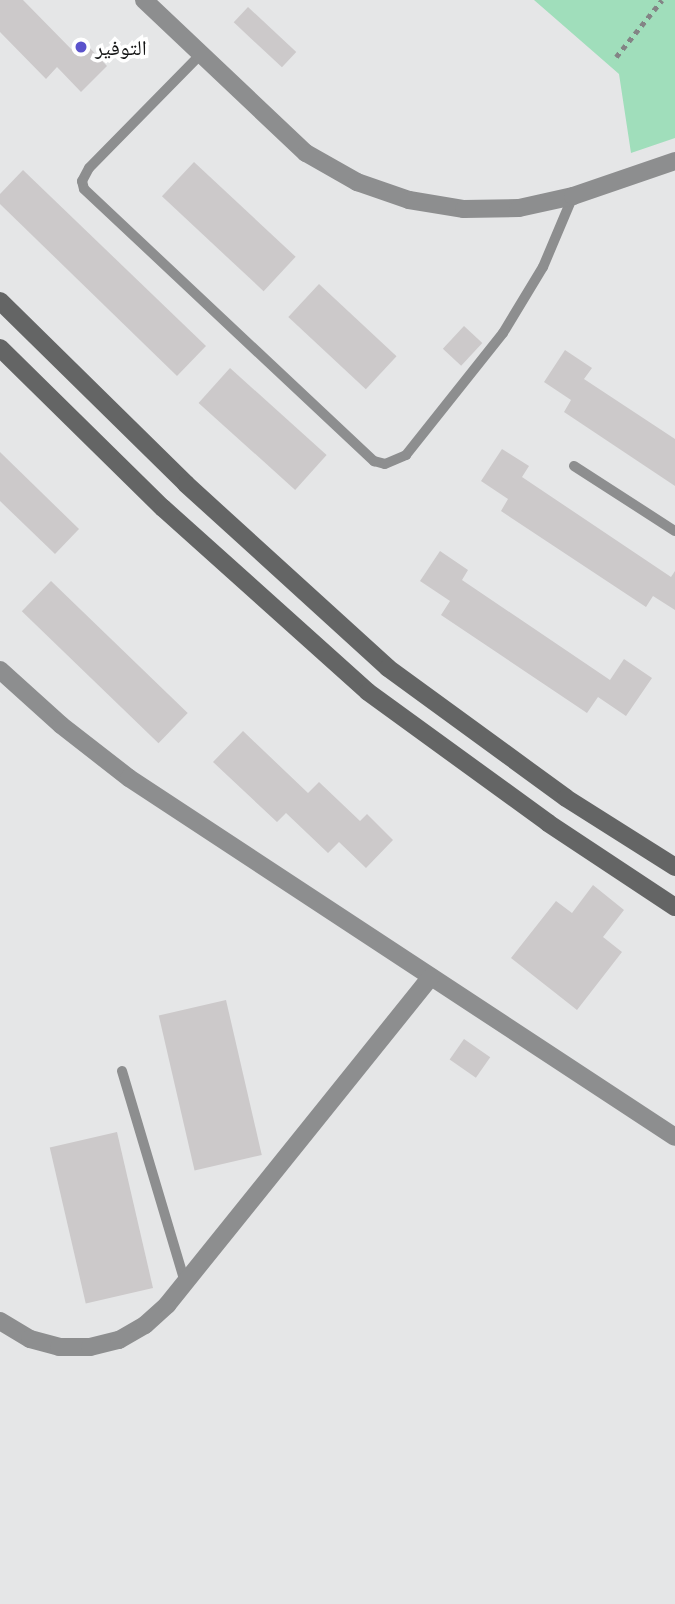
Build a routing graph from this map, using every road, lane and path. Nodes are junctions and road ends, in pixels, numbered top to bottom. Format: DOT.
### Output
graph roads {
  1 [pos="144,0"];
  2 [pos="662,0"];
  3 [pos="200,55"];
  4 [pos="616,57"];
  5 [pos="675,161"];
  6 [pos="573,196"];
  7 [pos="0,301"];
  8 [pos="0,348"];
  9 [pos="574,466"];
  10 [pos="675,531"];
  11 [pos="0,670"];
  12 [pos="675,867"];
  13 [pos="675,907"];
  14 [pos="431,977"];
  15 [pos="122,1071"];
  16 [pos="675,1137"];
  17 [pos="185,1283"];
  18 [pos="0,1321"];
  1 -- 3 [label="street"];
  2 -- 4 [label="path"];
  3 -- 6 [label="street"];
  3 -- 6 [label="lane"];
  5 -- 6 [label="street"];
  7 -- 12 [label="main road"];
  8 -- 13 [label="main road"];
  9 -- 10 [label="lane"];
  11 -- 14 [label="street"];
  14 -- 16 [label="street"];
  14 -- 17 [label="street"];
  15 -- 17 [label="lane"];
  17 -- 18 [label="street"];
}
